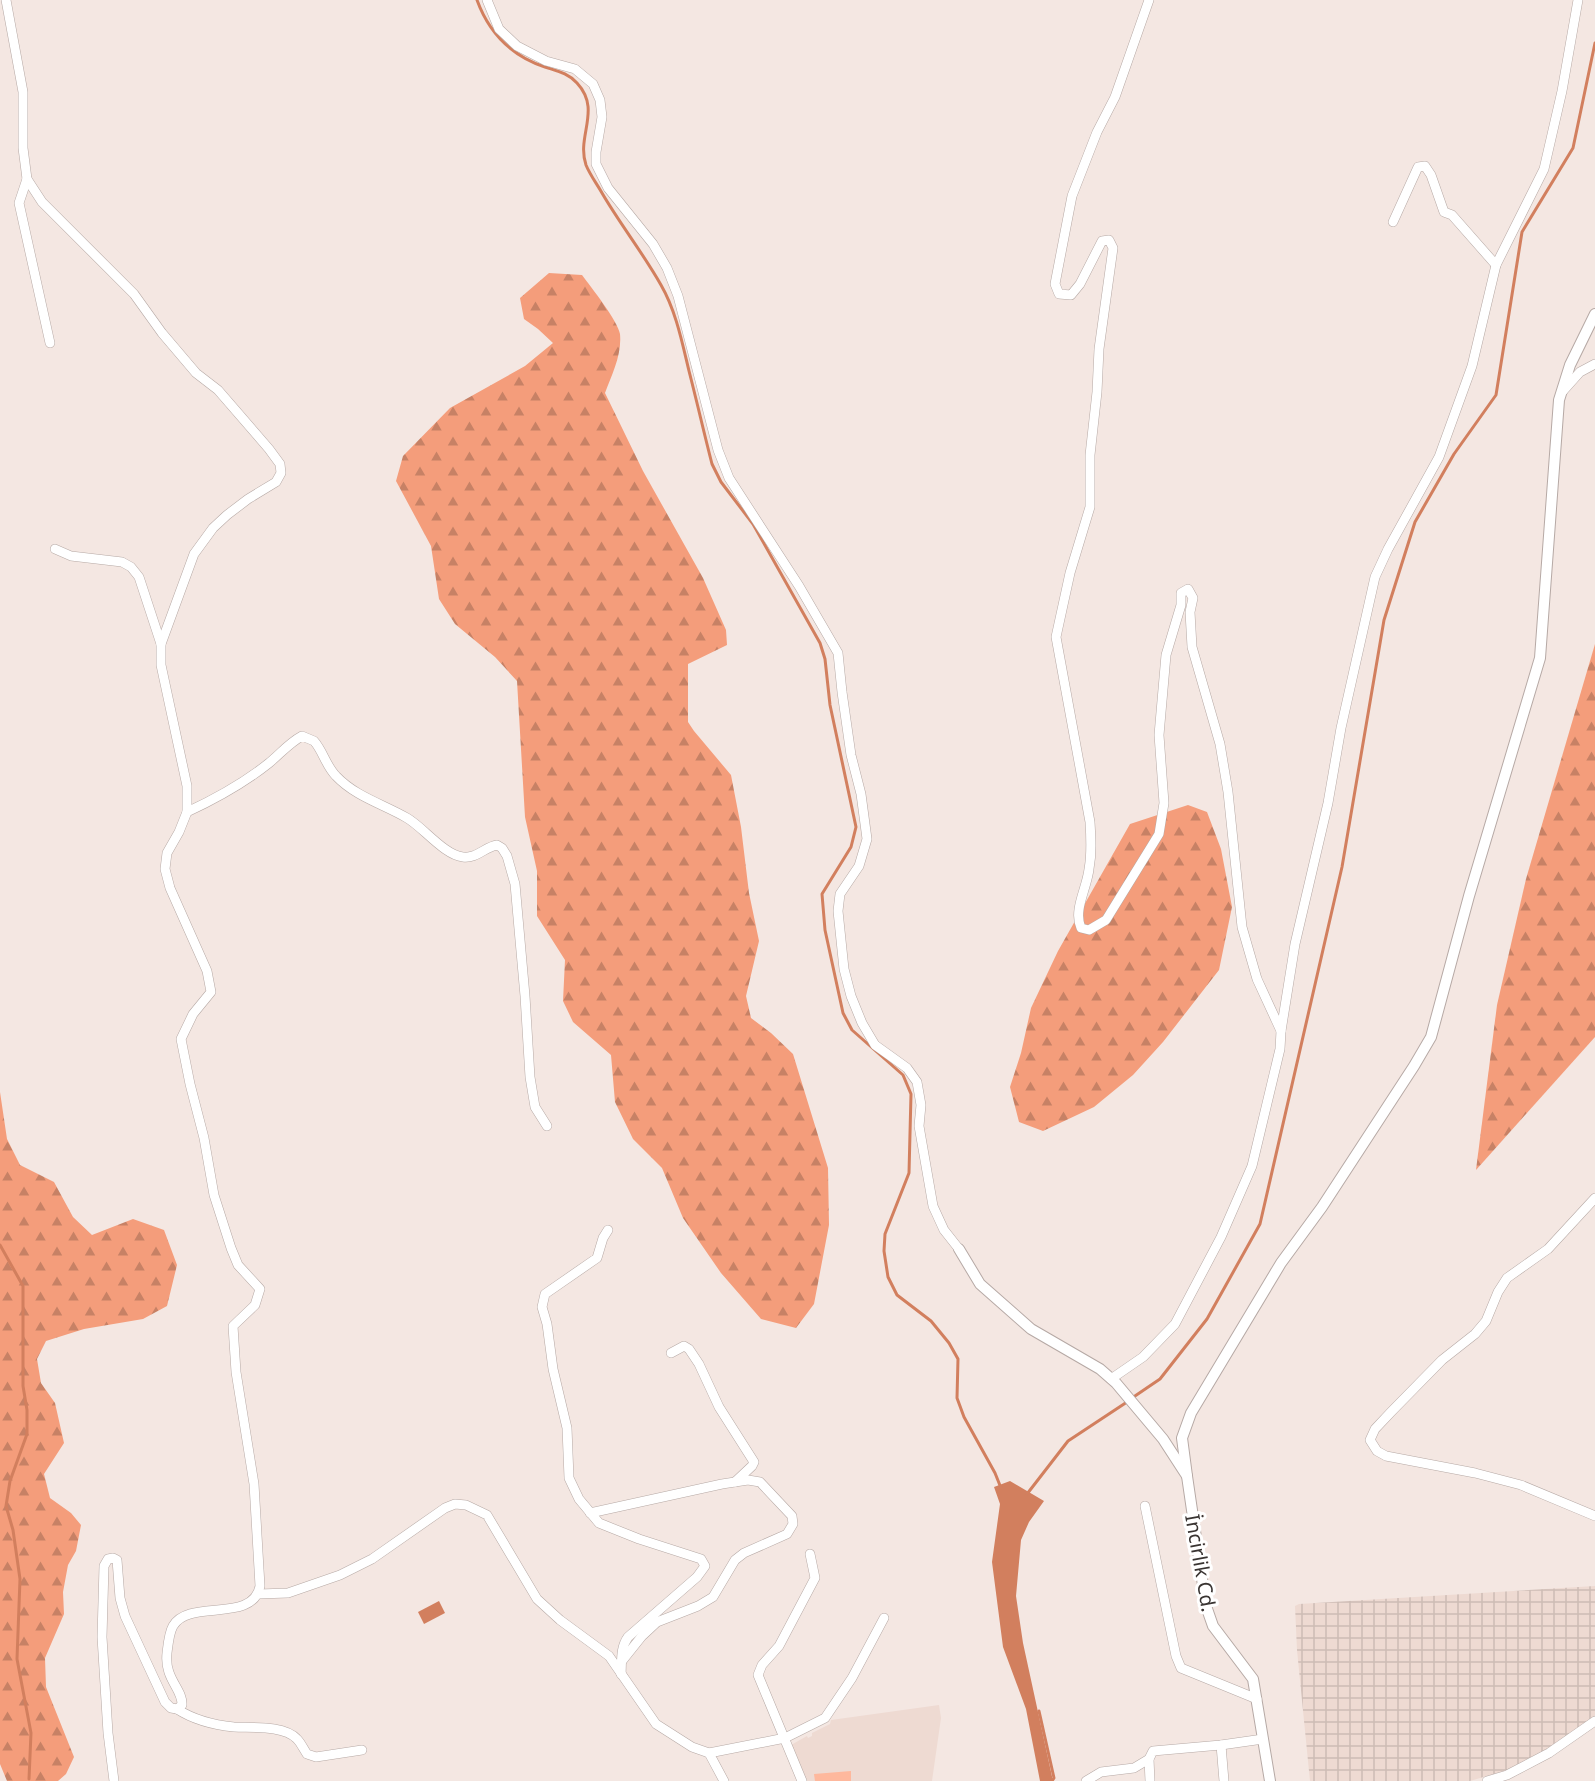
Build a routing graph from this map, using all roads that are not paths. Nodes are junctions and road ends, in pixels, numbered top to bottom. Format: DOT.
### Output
graph roads {
  1 [pos="6,0"];
  2 [pos="487,0"];
  3 [pos="1149,0"];
  4 [pos="1578,0"];
  5 [pos="27,179"];
  6 [pos="1393,222"];
  7 [pos="1496,266"];
  8 [pos="1595,314"];
  9 [pos="50,342"];
  10 [pos="1595,364"];
  11 [pos="1562,393"];
  12 [pos="55,549"];
  13 [pos="161,644"];
  14 [pos="188,812"];
  15 [pos="1281,1031"];
  16 [pos="547,1126"];
  17 [pos="1595,1197"];
  18 [pos="608,1230"];
  19 [pos="959,1249"];
  20 [pos="671,1353"];
  21 [pos="1113,1381"];
  22 [pos="1186,1476"];
  23 [pos="735,1482"];
  24 [pos="1144,1506"];
  25 [pos="590,1513"];
  26 [pos="1595,1516"];
  27 [pos="810,1554"];
  28 [pos="259,1594"];
  29 [pos="884,1618"];
  30 [pos="622,1661"];
  31 [pos="621,1674"];
  32 [pos="1257,1699"];
  33 [pos="177,1709"];
  34 [pos="1595,1721"];
  35 [pos="785,1738"];
  36 [pos="1263,1739"];
  37 [pos="1221,1745"];
  38 [pos="362,1750"];
  39 [pos="709,1753"];
  40 [pos="1149,1759"];
  41 [pos="114,1781"];
  42 [pos="724,1781"];
  43 [pos="802,1781"];
  44 [pos="1086,1781"];
  45 [pos="1150,1781"];
  46 [pos="1224,1781"];
  47 [pos="1270,1781"];
  48 [pos="1487,1781"];
  1 -- 5 [label="street"];
  2 -- 19 [label="street"];
  3 -- 15 [label="street"];
  4 -- 7 [label="street"];
  5 -- 9 [label="street"];
  5 -- 13 [label="street"];
  6 -- 7 [label="street"];
  7 -- 15 [label="street"];
  8 -- 11 [label="street"];
  10 -- 11 [label="street"];
  11 -- 22 [label="street"];
  12 -- 13 [label="street"];
  13 -- 14 [label="street"];
  14 -- 16 [label="street"];
  14 -- 28 [label="street"];
  15 -- 21 [label="street"];
  17 -- 26 [label="street"];
  18 -- 25 [label="street"];
  19 -- 21 [label="street, İncirlik Cd."];
  20 -- 23 [label="street"];
  21 -- 22 [label="street, İncirlik Cd."];
  22 -- 32 [label="street, İncirlik Cd."];
  23 -- 25 [label="street"];
  23 -- 30 [label="street"];
  24 -- 32 [label="street"];
  25 -- 30 [label="street"];
  27 -- 35 [label="street"];
  28 -- 31 [label="street"];
  28 -- 33 [label="street"];
  29 -- 35 [label="street"];
  30 -- 31 [label="street"];
  31 -- 39 [label="street"];
  32 -- 36 [label="street, İncirlik Cd."];
  33 -- 38 [label="street"];
  33 -- 41 [label="street"];
  34 -- 48 [label="street"];
  35 -- 39 [label="street"];
  35 -- 43 [label="street"];
  36 -- 37 [label="street"];
  36 -- 47 [label="street, İncirlik Cd."];
  37 -- 40 [label="street"];
  37 -- 46 [label="street"];
  39 -- 42 [label="street"];
  40 -- 44 [label="street"];
  40 -- 45 [label="street"];
}
